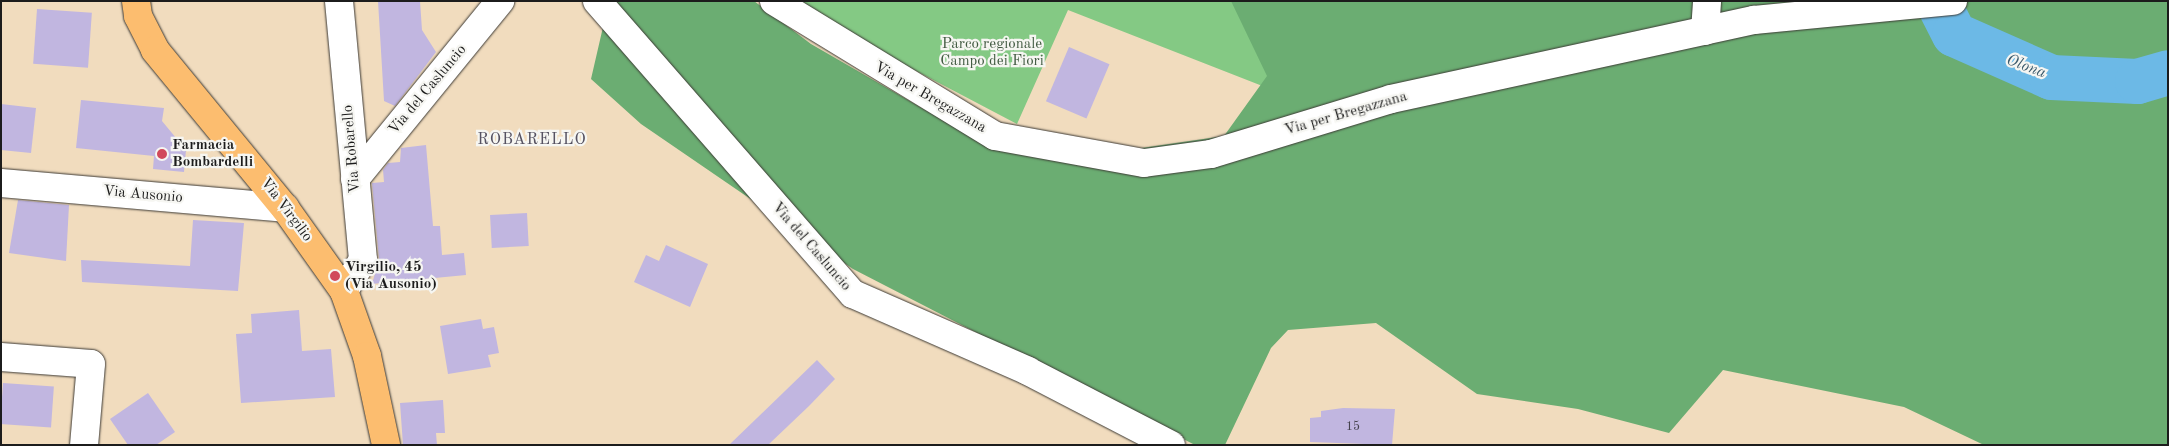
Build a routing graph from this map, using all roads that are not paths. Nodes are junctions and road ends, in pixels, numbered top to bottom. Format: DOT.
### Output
graph roads {
  1 [pos="136,1"];
  2 [pos="339,1"];
  3 [pos="500,1"];
  4 [pos="597,1"];
  5 [pos="774,1"];
  6 [pos="1707,1"];
  7 [pos="1953,1"];
  8 [pos="1705,31"];
  9 [pos="354,179"];
  10 [pos="1,183"];
  11 [pos="286,208"];
  12 [pos="344,291"];
  13 [pos="1,357"];
  14 [pos="84,445"];
  15 [pos="386,445"];
  16 [pos="1171,445"];
  1 -- 11 [label="main road, Via Virgilio"];
  2 -- 9 [label="street, Via Robarello"];
  3 -- 9 [label="street, Via del Casluncio"];
  4 -- 16 [label="street, Via del Casluncio"];
  5 -- 8 [label="street, Via per Bregazzana"];
  6 -- 8 [label="street"];
  7 -- 8 [label="street, Via per Bregazzana"];
  9 -- 12 [label="street, Via Robarello"];
  10 -- 11 [label="street, Via Ausonio"];
  11 -- 12 [label="main road, Via Virgilio"];
  12 -- 15 [label="main road, Via Virgilio"];
  13 -- 14 [label="street"];
}
